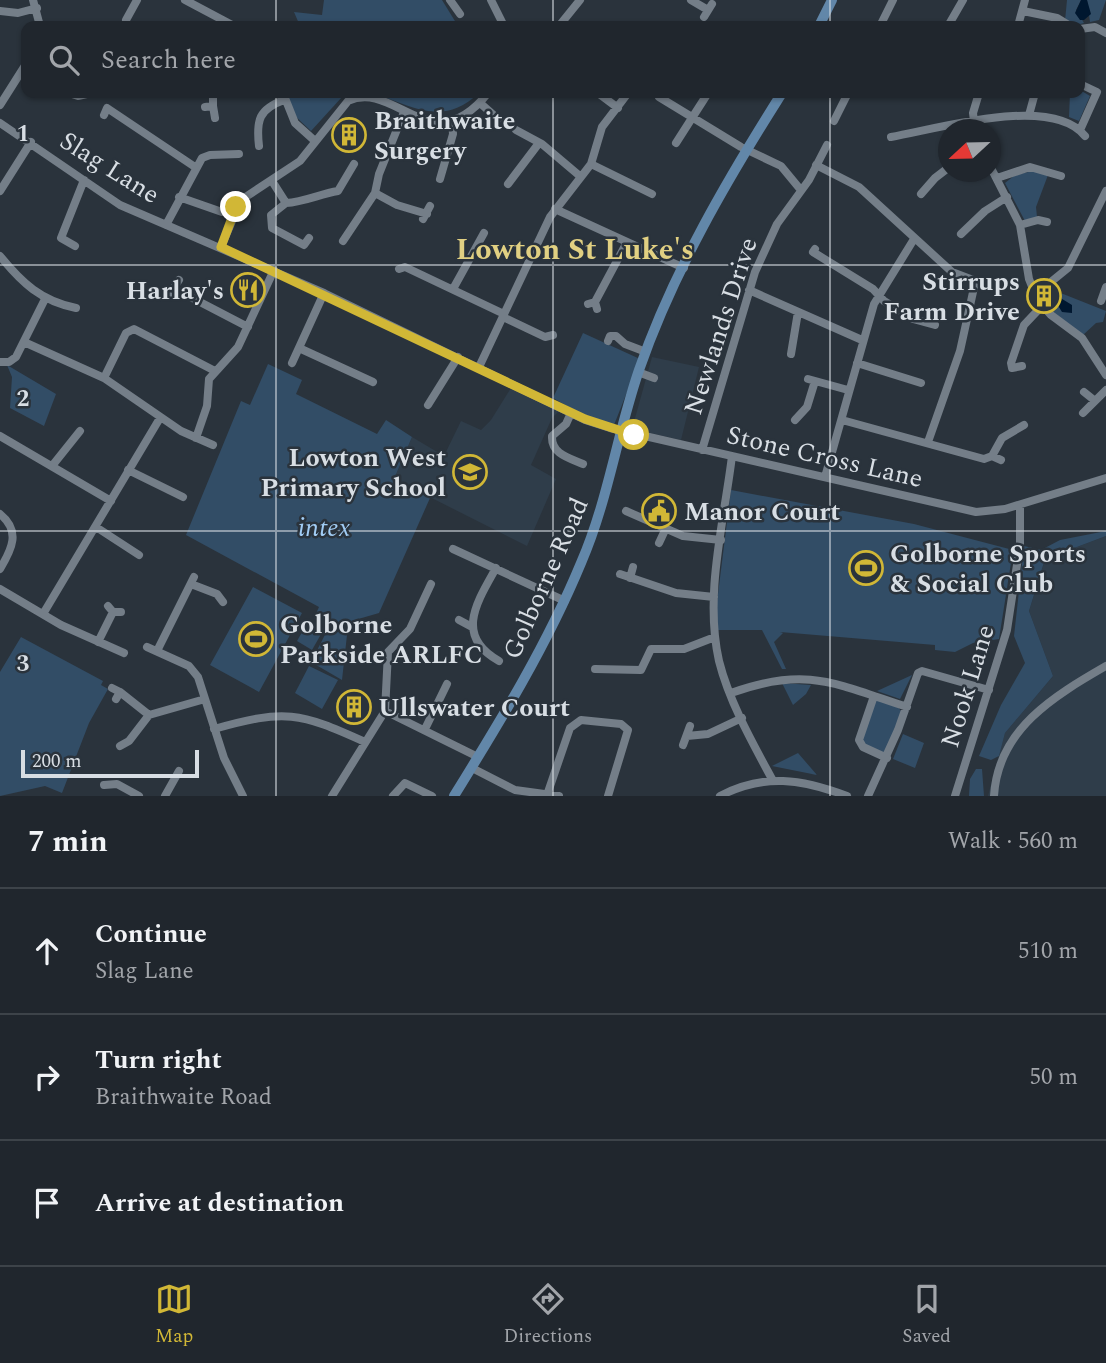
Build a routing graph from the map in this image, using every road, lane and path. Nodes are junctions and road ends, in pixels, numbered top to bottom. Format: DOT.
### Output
graph roads {
  1 [pos="136,0"];
  2 [pos="450,0"];
  3 [pos="580,0"];
  4 [pos="691,0"];
  5 [pos="832,0"];
  6 [pos="893,0"];
  7 [pos="963,0"];
  8 [pos="1025,0"];
  9 [pos="189,1"];
  10 [pos="493,1"];
  11 [pos="35,4"];
  12 [pos="708,10"];
  13 [pos="0,11"];
  14 [pos="1023,11"];
  15 [pos="460,14"];
  16 [pos="126,20"];
  17 [pos="225,21"];
  18 [pos="502,21"];
  19 [pos="563,21"];
  20 [pos="822,21"];
  21 [pos="882,21"];
  22 [pos="951,21"];
  23 [pos="1020,21"];
  24 [pos="1062,21"];
  25 [pos="1085,28"];
  26 [pos="1106,33"];
  27 [pos="21,73"];
  28 [pos="1085,86"];
  29 [pos="212,98"];
  30 [pos="281,98"];
  31 [pos="285,98"];
  32 [pos="484,98"];
  33 [pos="605,98"];
  34 [pos="625,98"];
  35 [pos="661,98"];
  36 [pos="705,98"];
  37 [pos="779,98"];
  38 [pos="845,98"];
  39 [pos="978,98"];
  40 [pos="1034,98"];
  41 [pos="480,103"];
  42 [pos="0,105"];
  43 [pos="618,108"];
  44 [pos="404,112"];
  45 [pos="1029,115"];
  46 [pos="104,116"];
  47 [pos="835,116"];
  48 [pos="492,117"];
  49 [pos="215,118"];
  50 [pos="693,118"];
  51 [pos="976,119"];
  52 [pos="452,120"];
  53 [pos="1001,121"];
  54 [pos="0,123"];
  55 [pos="516,130"];
  56 [pos="938,131"];
  57 [pos="891,137"];
  58 [pos="315,141"];
  59 [pos="31,142"];
  60 [pos="261,142"];
  61 [pos="539,143"];
  62 [pos="676,143"];
  63 [pos="827,145"];
  64 [pos="747,150"];
  65 [pos="233,157"];
  66 [pos="354,164"];
  67 [pos="591,164"];
  68 [pos="816,165"];
  69 [pos="195,167"];
  70 [pos="928,170"];
  71 [pos="938,176"];
  72 [pos="1001,176"];
  73 [pos="581,177"];
  74 [pos="935,178"];
  75 [pos="440,179"];
  76 [pos="84,180"];
  77 [pos="272,181"];
  78 [pos="999,182"];
  79 [pos="1051,182"];
  80 [pos="505,187"];
  81 [pos="800,189"];
  82 [pos="0,191"];
  83 [pos="375,193"];
  84 [pos="655,194"];
  85 [pos="921,194"];
  86 [pos="1105,196"];
  87 [pos="179,197"];
  88 [pos="1007,197"];
  89 [pos="286,203"];
  90 [pos="555,209"];
  91 [pos="222,212"];
  92 [pos="970,212"];
  93 [pos="427,213"];
  94 [pos="1043,217"];
  95 [pos="977,219"];
  96 [pos="166,225"];
  97 [pos="1020,225"];
  98 [pos="484,233"];
  99 [pos="961,234"];
  100 [pos="915,239"];
  101 [pos="343,241"];
  102 [pos="307,244"];
  103 [pos="626,244"];
  104 [pos="75,246"];
  105 [pos="221,247"];
  106 [pos="813,252"];
  107 [pos="1,260"];
  108 [pos="684,268"];
  109 [pos="399,269"];
  110 [pos="274,271"];
  111 [pos="178,280"];
  112 [pos="1052,281"];
  113 [pos="1106,287"];
  114 [pos="453,289"];
  115 [pos="749,290"];
  116 [pos="324,293"];
  117 [pos="879,296"];
  118 [pos="45,299"];
  119 [pos="1101,301"];
  120 [pos="593,305"];
  121 [pos="1042,306"];
  122 [pos="76,308"];
  123 [pos="798,312"];
  124 [pos="503,315"];
  125 [pos="935,325"];
  126 [pos="248,327"];
  127 [pos="553,335"];
  128 [pos="607,338"];
  129 [pos="862,340"];
  130 [pos="24,342"];
  131 [pos="299,348"];
  132 [pos="794,349"];
  133 [pos="646,352"];
  134 [pos="458,357"];
  135 [pos="0,362"];
  136 [pos="292,363"];
  137 [pos="857,363"];
  138 [pos="479,367"];
  139 [pos="1016,369"];
  140 [pos="215,371"];
  141 [pos="638,372"];
  142 [pos="1106,375"];
  143 [pos="104,378"];
  144 [pos="654,378"];
  145 [pos="374,383"];
  146 [pos="920,383"];
  147 [pos="848,390"];
  148 [pos="1106,390"];
  149 [pos="1084,392"];
  150 [pos="1094,400"];
  151 [pos="428,405"];
  152 [pos="571,413"];
  153 [pos="1083,413"];
  154 [pos="160,418"];
  155 [pos="796,420"];
  156 [pos="842,420"];
  157 [pos="1024,425"];
  158 [pos="80,431"];
  159 [pos="622,432"];
  160 [pos="0,436"];
  161 [pos="196,438"];
  162 [pos="929,443"];
  163 [pos="213,445"];
  164 [pos="702,450"];
  165 [pos="732,456"];
  166 [pos="583,464"];
  167 [pos="52,466"];
  168 [pos="128,470"];
  169 [pos="825,477"];
  170 [pos="1106,478"];
  171 [pos="184,497"];
  172 [pos="111,502"];
  173 [pos="1020,505"];
  174 [pos="626,511"];
  175 [pos="0,514"];
  176 [pos="96,527"];
  177 [pos="666,528"];
  178 [pos="721,540"];
  179 [pos="659,543"];
  180 [pos="453,549"];
  181 [pos="142,557"];
  182 [pos="632,567"];
  183 [pos="496,568"];
  184 [pos="0,569"];
  185 [pos="621,574"];
  186 [pos="630,578"];
  187 [pos="430,584"];
  188 [pos="0,589"];
  189 [pos="714,597"];
  190 [pos="565,601"];
  191 [pos="224,603"];
  192 [pos="114,610"];
  193 [pos="43,614"];
  194 [pos="459,620"];
  195 [pos="472,627"];
  196 [pos="715,637"];
  197 [pos="98,642"];
  198 [pos="147,647"];
  199 [pos="157,651"];
  200 [pos="124,653"];
  201 [pos="499,661"];
  202 [pos="1106,666"];
  203 [pos="596,669"];
  204 [pos="447,684"];
  205 [pos="989,690"];
  206 [pos="116,693"];
  207 [pos="731,693"];
  208 [pos="874,696"];
  209 [pos="205,699"];
  210 [pos="906,707"];
  211 [pos="385,711"];
  212 [pos="149,715"];
  213 [pos="742,718"];
  214 [pos="690,726"];
  215 [pos="214,729"];
  216 [pos="425,729"];
  217 [pos="687,736"];
  218 [pos="365,741"];
  219 [pos="683,745"];
  220 [pos="119,746"];
  221 [pos="478,757"];
  222 [pos="887,758"];
  223 [pos="472,768"];
  224 [pos="179,771"];
  225 [pos="772,779"];
  226 [pos="102,786"];
  227 [pos="547,795"];
  228 [pos="139,796"];
  229 [pos="165,796"];
  230 [pos="243,796"];
  231 [pos="332,796"];
  232 [pos="393,796"];
  233 [pos="432,796"];
  234 [pos="454,796"];
  235 [pos="559,796"];
  236 [pos="608,796"];
  237 [pos="720,796"];
  238 [pos="847,796"];
  239 [pos="868,796"];
  240 [pos="955,796"];
  241 [pos="994,796"];
  1 -- 16 [label="street"];
  2 -- 15 [label="street"];
  3 -- 19 [label="street"];
  4 -- 12 [label="street"];
  5 -- 20 [label="main road"];
  6 -- 21 [label="street"];
  7 -- 22 [label="street"];
  8 -- 14 [label="street"];
  9 -- 17 [label="street"];
  10 -- 18 [label="street"];
  11 -- 13 [label="street"];
  14 -- 23 [label="street"];
  14 -- 24 [label="street"];
  25 -- 26 [label="street"];
  27 -- 42 [label="street"];
  28 -- 45 [label="street"];
  29 -- 49 [label="street"];
  30 -- 60 [label="street"];
  31 -- 58 [label="street"];
  32 -- 41 [label="street"];
  33 -- 43 [label="street"];
  34 -- 43 [label="street"];
  35 -- 50 [label="street"];
  36 -- 50 [label="street"];
  37 -- 64 [label="main road, Golborne Road"];
  38 -- 47 [label="street"];
  39 -- 51 [label="street"];
  40 -- 45 [label="street"];
  41 -- 48 [label="street"];
  41 -- 52 [label="street"];
  43 -- 67 [label="street"];
  44 -- 52 [label="street"];
  44 -- 58 [label="street"];
  44 -- 83 [label="street"];
  45 -- 53 [label="street"];
  46 -- 69 [label="street"];
  50 -- 62 [label="street"];
  50 -- 64 [label="street"];
  52 -- 75 [label="street"];
  54 -- 59 [label="street, Slag Lane"];
  55 -- 61 [label="street"];
  56 -- 57 [label="street"];
  58 -- 77 [label="street"];
  59 -- 76 [label="street, Slag Lane"];
  59 -- 82 [label="street"];
  61 -- 73 [label="street"];
  61 -- 80 [label="street"];
  63 -- 68 [label="street, Newlands Drive"];
  64 -- 81 [label="street"];
  64 -- 108 [label="main road, Golborne Road"];
  65 -- 69 [label="street"];
  66 -- 89 [label="street"];
  67 -- 73 [label="street"];
  67 -- 84 [label="street"];
  68 -- 81 [label="street, Newlands Drive"];
  68 -- 100 [label="street"];
  69 -- 87 [label="street"];
  70 -- 74 [label="street"];
  71 -- 74 [label="street"];
  72 -- 79 [label="street"];
  73 -- 90 [label="street"];
  74 -- 85 [label="street"];
  76 -- 96 [label="street, Slag Lane"];
  76 -- 104 [label="street"];
  77 -- 89 [label="street"];
  77 -- 105 [label="street"];
  78 -- 88 [label="street"];
  81 -- 115 [label="street, Newlands Drive"];
  83 -- 93 [label="street"];
  83 -- 101 [label="street"];
  86 -- 112 [label="street"];
  87 -- 91 [label="street"];
  87 -- 96 [label="street"];
  88 -- 95 [label="street"];
  88 -- 97 [label="street"];
  89 -- 102 [label="street"];
  90 -- 103 [label="street"];
  90 -- 124 [label="street"];
  92 -- 95 [label="street"];
  94 -- 97 [label="street"];
  95 -- 99 [label="street"];
  96 -- 105 [label="street, Slag Lane"];
  97 -- 121 [label="street"];
  98 -- 114 [label="street"];
  100 -- 117 [label="street"];
  100 -- 162 [label="street"];
  103 -- 108 [label="street"];
  103 -- 120 [label="street"];
  105 -- 110 [label="street, Slag Lane"];
  106 -- 117 [label="street"];
  107 -- 118 [label="street"];
  108 -- 133 [label="main road, Golborne Road"];
  109 -- 114 [label="street"];
  110 -- 116 [label="street, Slag Lane"];
  110 -- 126 [label="street"];
  111 -- 126 [label="street"];
  113 -- 119 [label="street"];
  114 -- 124 [label="street"];
  115 -- 123 [label="street"];
  115 -- 164 [label="street, Newlands Drive"];
  116 -- 131 [label="street"];
  116 -- 134 [label="street, Slag Lane"];
  117 -- 125 [label="street"];
  117 -- 129 [label="street"];
  118 -- 122 [label="street"];
  118 -- 130 [label="street"];
  121 -- 139 [label="street"];
  121 -- 142 [label="street"];
  123 -- 129 [label="street"];
  123 -- 132 [label="street"];
  124 -- 127 [label="street"];
  124 -- 138 [label="street"];
  126 -- 140 [label="street"];
  128 -- 133 [label="street"];
  129 -- 137 [label="street"];
  130 -- 135 [label="street"];
  130 -- 143 [label="street"];
  131 -- 136 [label="street"];
  131 -- 145 [label="street"];
  133 -- 141 [label="main road, Golborne Road"];
  134 -- 138 [label="street, Slag Lane"];
  134 -- 151 [label="street"];
  137 -- 146 [label="street"];
  137 -- 147 [label="street"];
  138 -- 152 [label="street, Slag Lane"];
  140 -- 143 [label="street"];
  140 -- 161 [label="street"];
  141 -- 144 [label="street"];
  141 -- 159 [label="main road, Golborne Road"];
  143 -- 154 [label="street"];
  147 -- 155 [label="street"];
  147 -- 156 [label="street"];
  148 -- 150 [label="street"];
  149 -- 150 [label="street"];
  150 -- 153 [label="street"];
  152 -- 159 [label="street, Slag Lane"];
  152 -- 166 [label="street"];
  154 -- 161 [label="street"];
  154 -- 168 [label="street"];
  156 -- 162 [label="street"];
  156 -- 169 [label="street"];
  157 -- 162 [label="street"];
  158 -- 167 [label="street"];
  159 -- 164 [label="street, Stone Cross Lane"];
  159 -- 190 [label="main road, Golborne Road"];
  160 -- 167 [label="street"];
  161 -- 163 [label="street"];
  164 -- 165 [label="street, Stone Cross Lane"];
  165 -- 169 [label="street, Stone Cross Lane"];
  165 -- 178 [label="street"];
  167 -- 172 [label="street"];
  168 -- 171 [label="street"];
  168 -- 172 [label="street"];
  169 -- 173 [label="street, Stone Cross Lane"];
  170 -- 173 [label="street, Stone Cross Lane"];
  172 -- 176 [label="street"];
  173 -- 205 [label="street, Nook Lane"];
  174 -- 177 [label="street"];
  175 -- 184 [label="street"];
  176 -- 181 [label="street"];
  176 -- 193 [label="street"];
  177 -- 178 [label="street"];
  177 -- 179 [label="street"];
  178 -- 189 [label="street"];
  180 -- 183 [label="street"];
  182 -- 186 [label="street"];
  183 -- 190 [label="street"];
  183 -- 195 [label="street"];
  185 -- 186 [label="street"];
  186 -- 189 [label="street"];
  187 -- 211 [label="street"];
  188 -- 193 [label="street"];
  189 -- 196 [label="street"];
  190 -- 221 [label="main road, Golborne Road"];
  191 -- 199 [label="street"];
  192 -- 197 [label="street"];
  193 -- 197 [label="street"];
  194 -- 195 [label="street"];
  195 -- 201 [label="street"];
  196 -- 203 [label="street"];
  196 -- 207 [label="street"];
  197 -- 200 [label="street"];
  198 -- 199 [label="street"];
  199 -- 209 [label="street"];
  202 -- 241 [label="street"];
  204 -- 216 [label="street"];
  205 -- 210 [label="street"];
  205 -- 240 [label="street, Nook Lane"];
  206 -- 212 [label="street"];
  207 -- 208 [label="street"];
  207 -- 213 [label="street"];
  208 -- 210 [label="street"];
  208 -- 222 [label="street"];
  209 -- 212 [label="street"];
  209 -- 215 [label="street"];
  210 -- 222 [label="street"];
  211 -- 216 [label="street"];
  211 -- 218 [label="street"];
  212 -- 220 [label="street"];
  213 -- 217 [label="street"];
  213 -- 225 [label="street"];
  214 -- 217 [label="street"];
  215 -- 218 [label="street"];
  215 -- 230 [label="street"];
  216 -- 221 [label="street"];
  217 -- 219 [label="street"];
  218 -- 231 [label="street"];
  221 -- 223 [label="main road, Golborne Road"];
  222 -- 239 [label="street"];
  223 -- 227 [label="street"];
  223 -- 234 [label="main road, Golborne Road"];
  224 -- 229 [label="street"];
  225 -- 237 [label="street"];
  225 -- 238 [label="street"];
  226 -- 228 [label="street"];
  227 -- 235 [label="street"];
  227 -- 236 [label="street"];
  232 -- 233 [label="street"];
}
